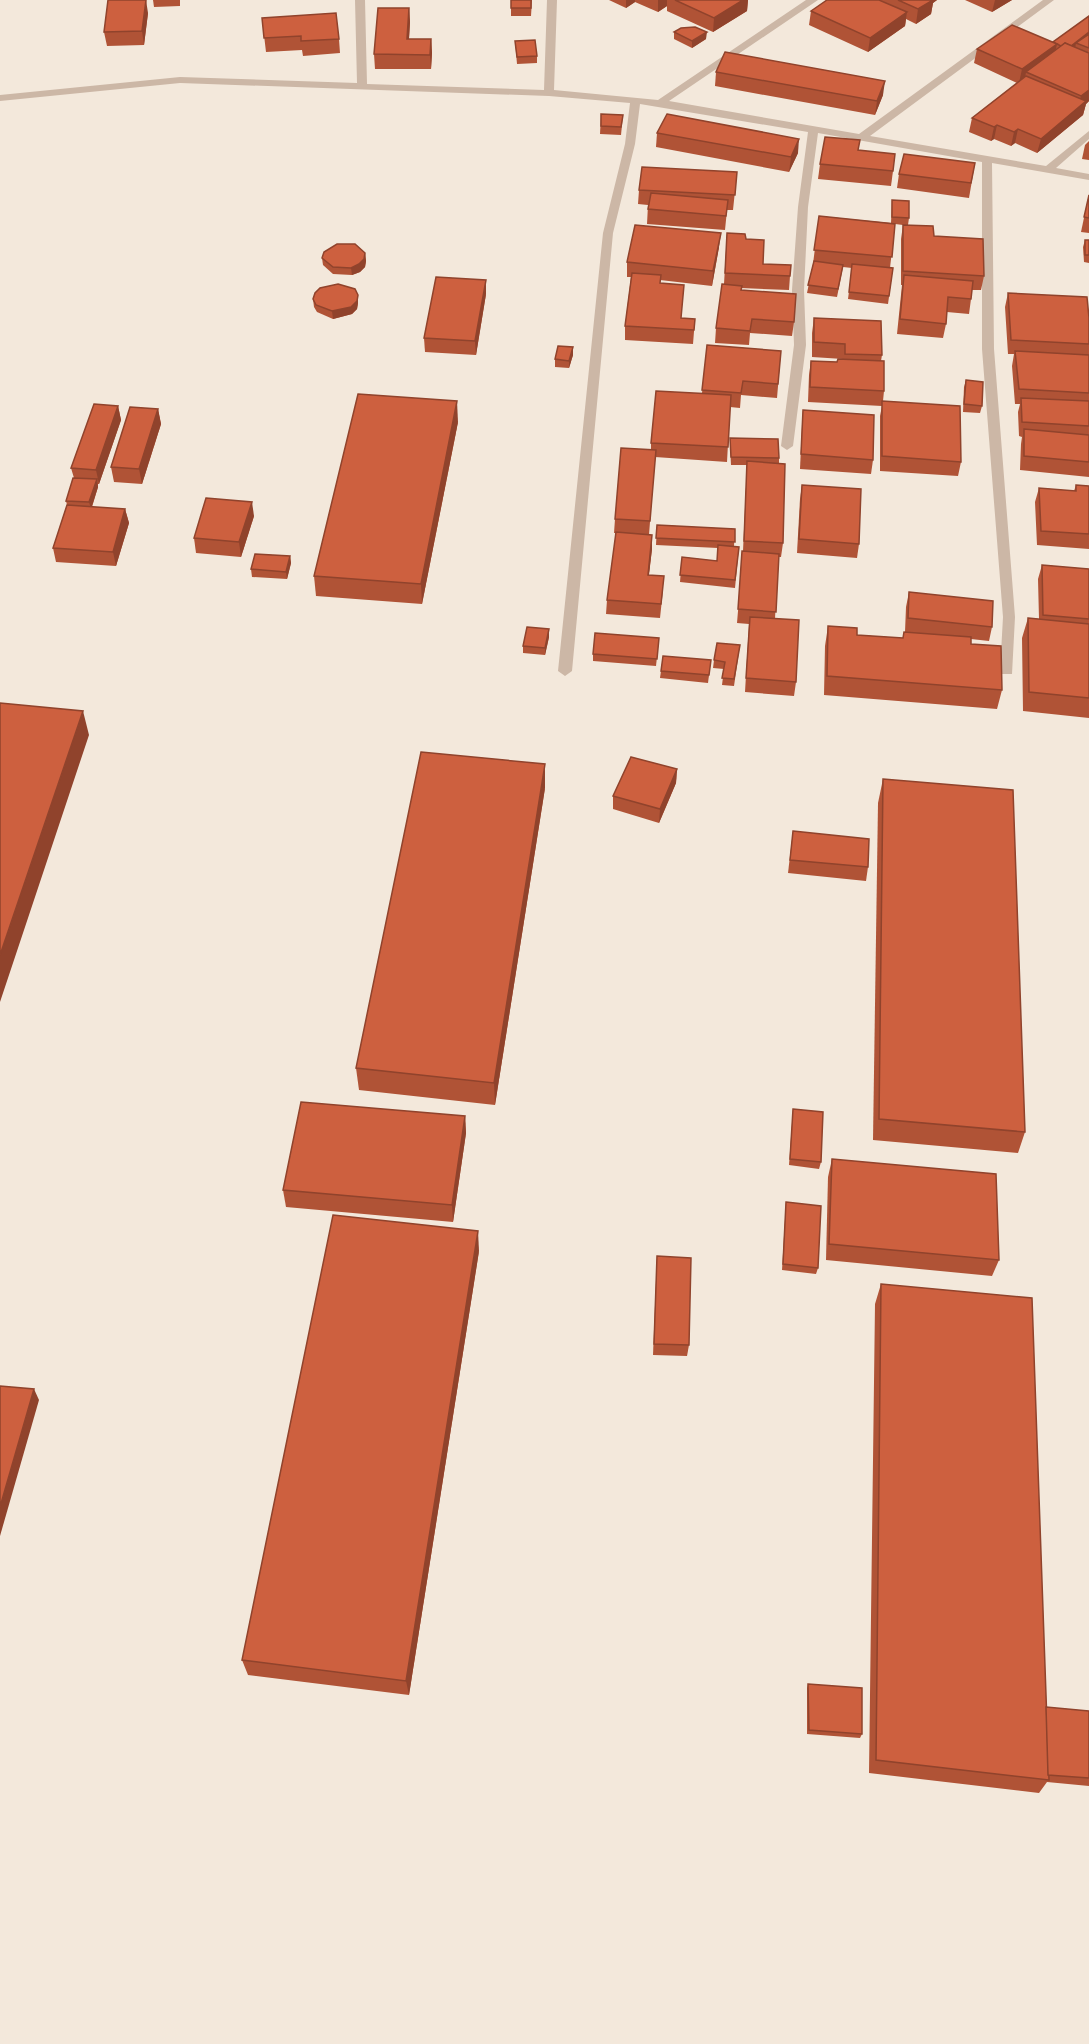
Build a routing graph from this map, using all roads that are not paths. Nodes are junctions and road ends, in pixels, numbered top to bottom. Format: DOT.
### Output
graph roads {
  1 [pos="360,0"];
  2 [pos="552,0"];
  3 [pos="813,0"];
  4 [pos="1049,0"];
  5 [pos="362,86"];
  6 [pos="549,93"];
  7 [pos="0,98"];
  8 [pos="635,101"];
  9 [pos="660,103"];
  10 [pos="813,130"];
  11 [pos="1089,134"];
  12 [pos="861,138"];
  13 [pos="987,159"];
  14 [pos="1048,169"];
  15 [pos="1089,177"];
  16 [pos="787,446"];
  17 [pos="565,671"];
  18 [pos="1007,671"];
  1 -- 5 [label="street"];
  2 -- 6 [label="street"];
  3 -- 9 [label="street"];
  4 -- 12 [label="street"];
  5 -- 6 [label="street"];
  5 -- 7 [label="street"];
  6 -- 8 [label="street"];
  8 -- 9 [label="street"];
  8 -- 17 [label="street"];
  9 -- 10 [label="street"];
  10 -- 12 [label="street"];
  10 -- 16 [label="street"];
  11 -- 14 [label="street"];
  12 -- 13 [label="street"];
  13 -- 14 [label="street"];
  13 -- 18 [label="street"];
  14 -- 15 [label="street"];
}
